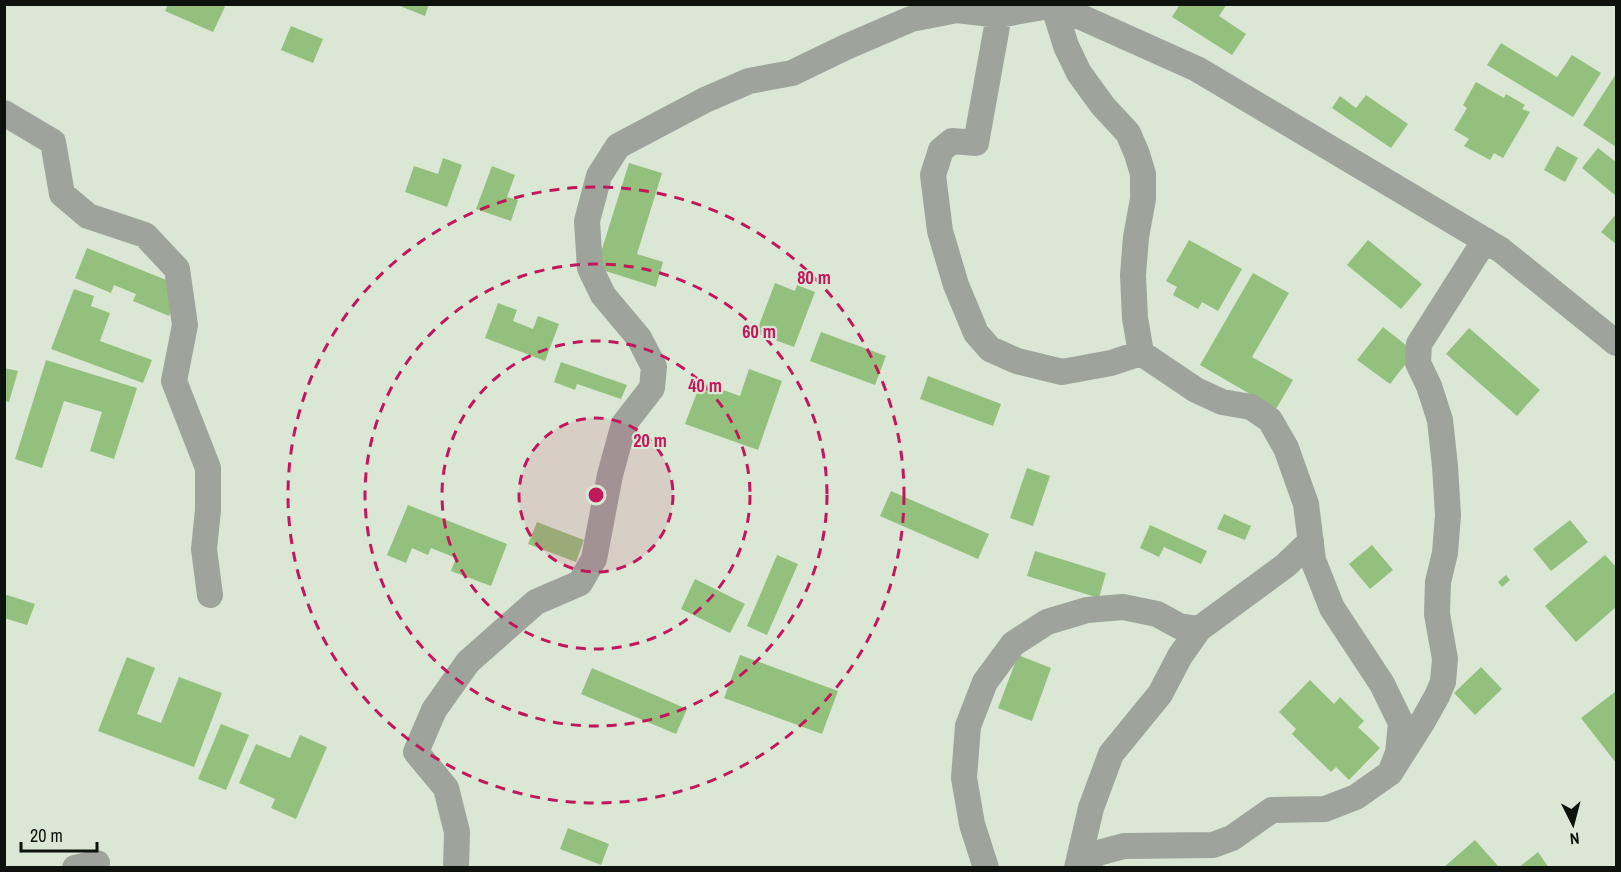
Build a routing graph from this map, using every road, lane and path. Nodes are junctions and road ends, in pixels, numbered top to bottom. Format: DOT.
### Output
graph roads {
  1 [pos="1053,5"];
  2 [pos="1000,10"];
  3 [pos="4,113"];
  4 [pos="1485,240"];
  5 [pos="1617,343"];
  6 [pos="1141,353"];
  7 [pos="1311,541"];
  8 [pos="210,595"];
  9 [pos="1199,629"];
  10 [pos="1390,773"];
  11 [pos="456,867"];
  12 [pos="986,867"];
  13 [pos="1077,867"];
  1 -- 2 [label="street"];
  1 -- 4 [label="street"];
  1 -- 6 [label="street"];
  2 -- 6 [label="street"];
  2 -- 11 [label="street"];
  3 -- 8 [label="street"];
  4 -- 5 [label="street"];
  4 -- 10 [label="street"];
  6 -- 7 [label="street"];
  7 -- 9 [label="street"];
  7 -- 10 [label="street"];
  9 -- 12 [label="street"];
  9 -- 13 [label="street"];
  10 -- 13 [label="street"];
}
